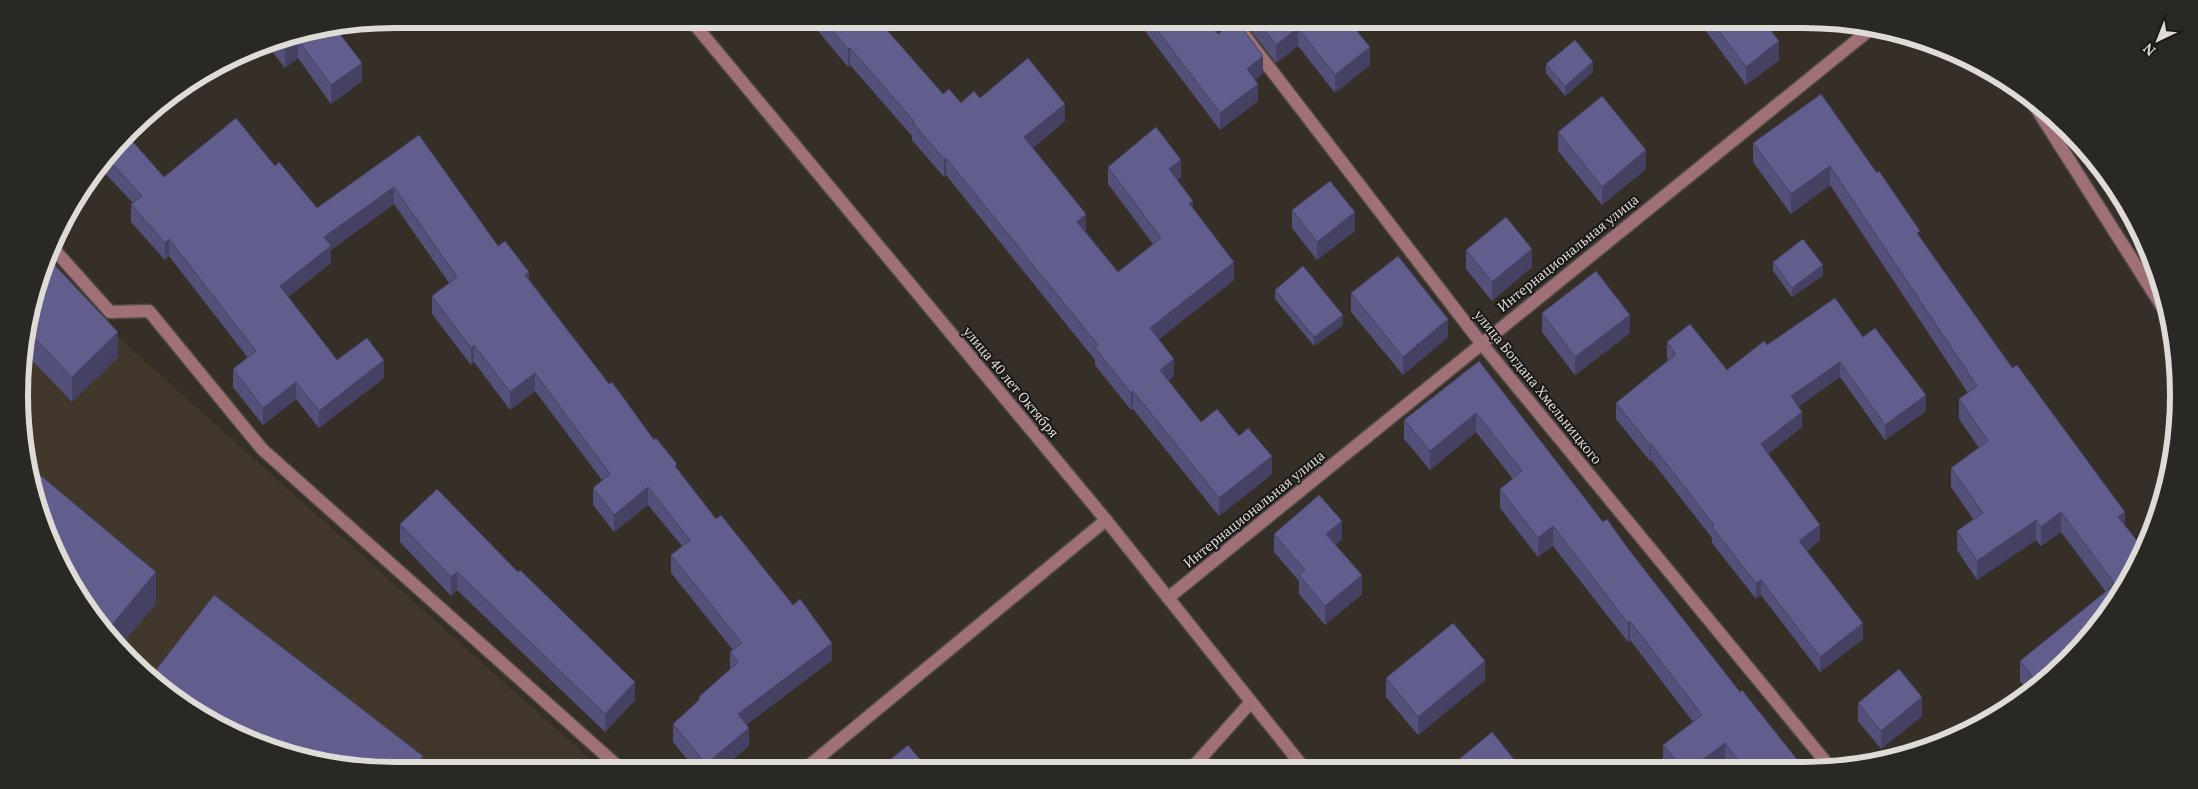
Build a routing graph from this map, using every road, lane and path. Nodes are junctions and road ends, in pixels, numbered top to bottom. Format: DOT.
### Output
graph roads {
  1 [pos="697,28"];
  2 [pos="1239,28"];
  3 [pos="1865,33"];
  4 [pos="2041,115"];
  5 [pos="56,252"];
  6 [pos="2158,300"];
  7 [pos="1481,343"];
  8 [pos="1106,520"];
  9 [pos="1168,598"];
  10 [pos="1251,702"];
  11 [pos="1825,761"];
  12 [pos="613,762"];
  13 [pos="813,762"];
  14 [pos="1197,762"];
  15 [pos="1299,762"];
  1 -- 8 [label="street, улица 40 лет Октября"];
  2 -- 7 [label="street, улица Богдана Хмельницкого"];
  3 -- 7 [label="street, Интернациональная улица"];
  4 -- 6 [label="street"];
  5 -- 12 [label="street"];
  7 -- 9 [label="street, Интернациональная улица"];
  7 -- 11 [label="street, улица Богдана Хмельницкого"];
  8 -- 9 [label="street, улица 40 лет Октября"];
  8 -- 13 [label="street"];
  9 -- 10 [label="street, улица 40 лет Октября"];
  10 -- 14 [label="street"];
  10 -- 15 [label="street, улица 40 лет Октября"];
}
